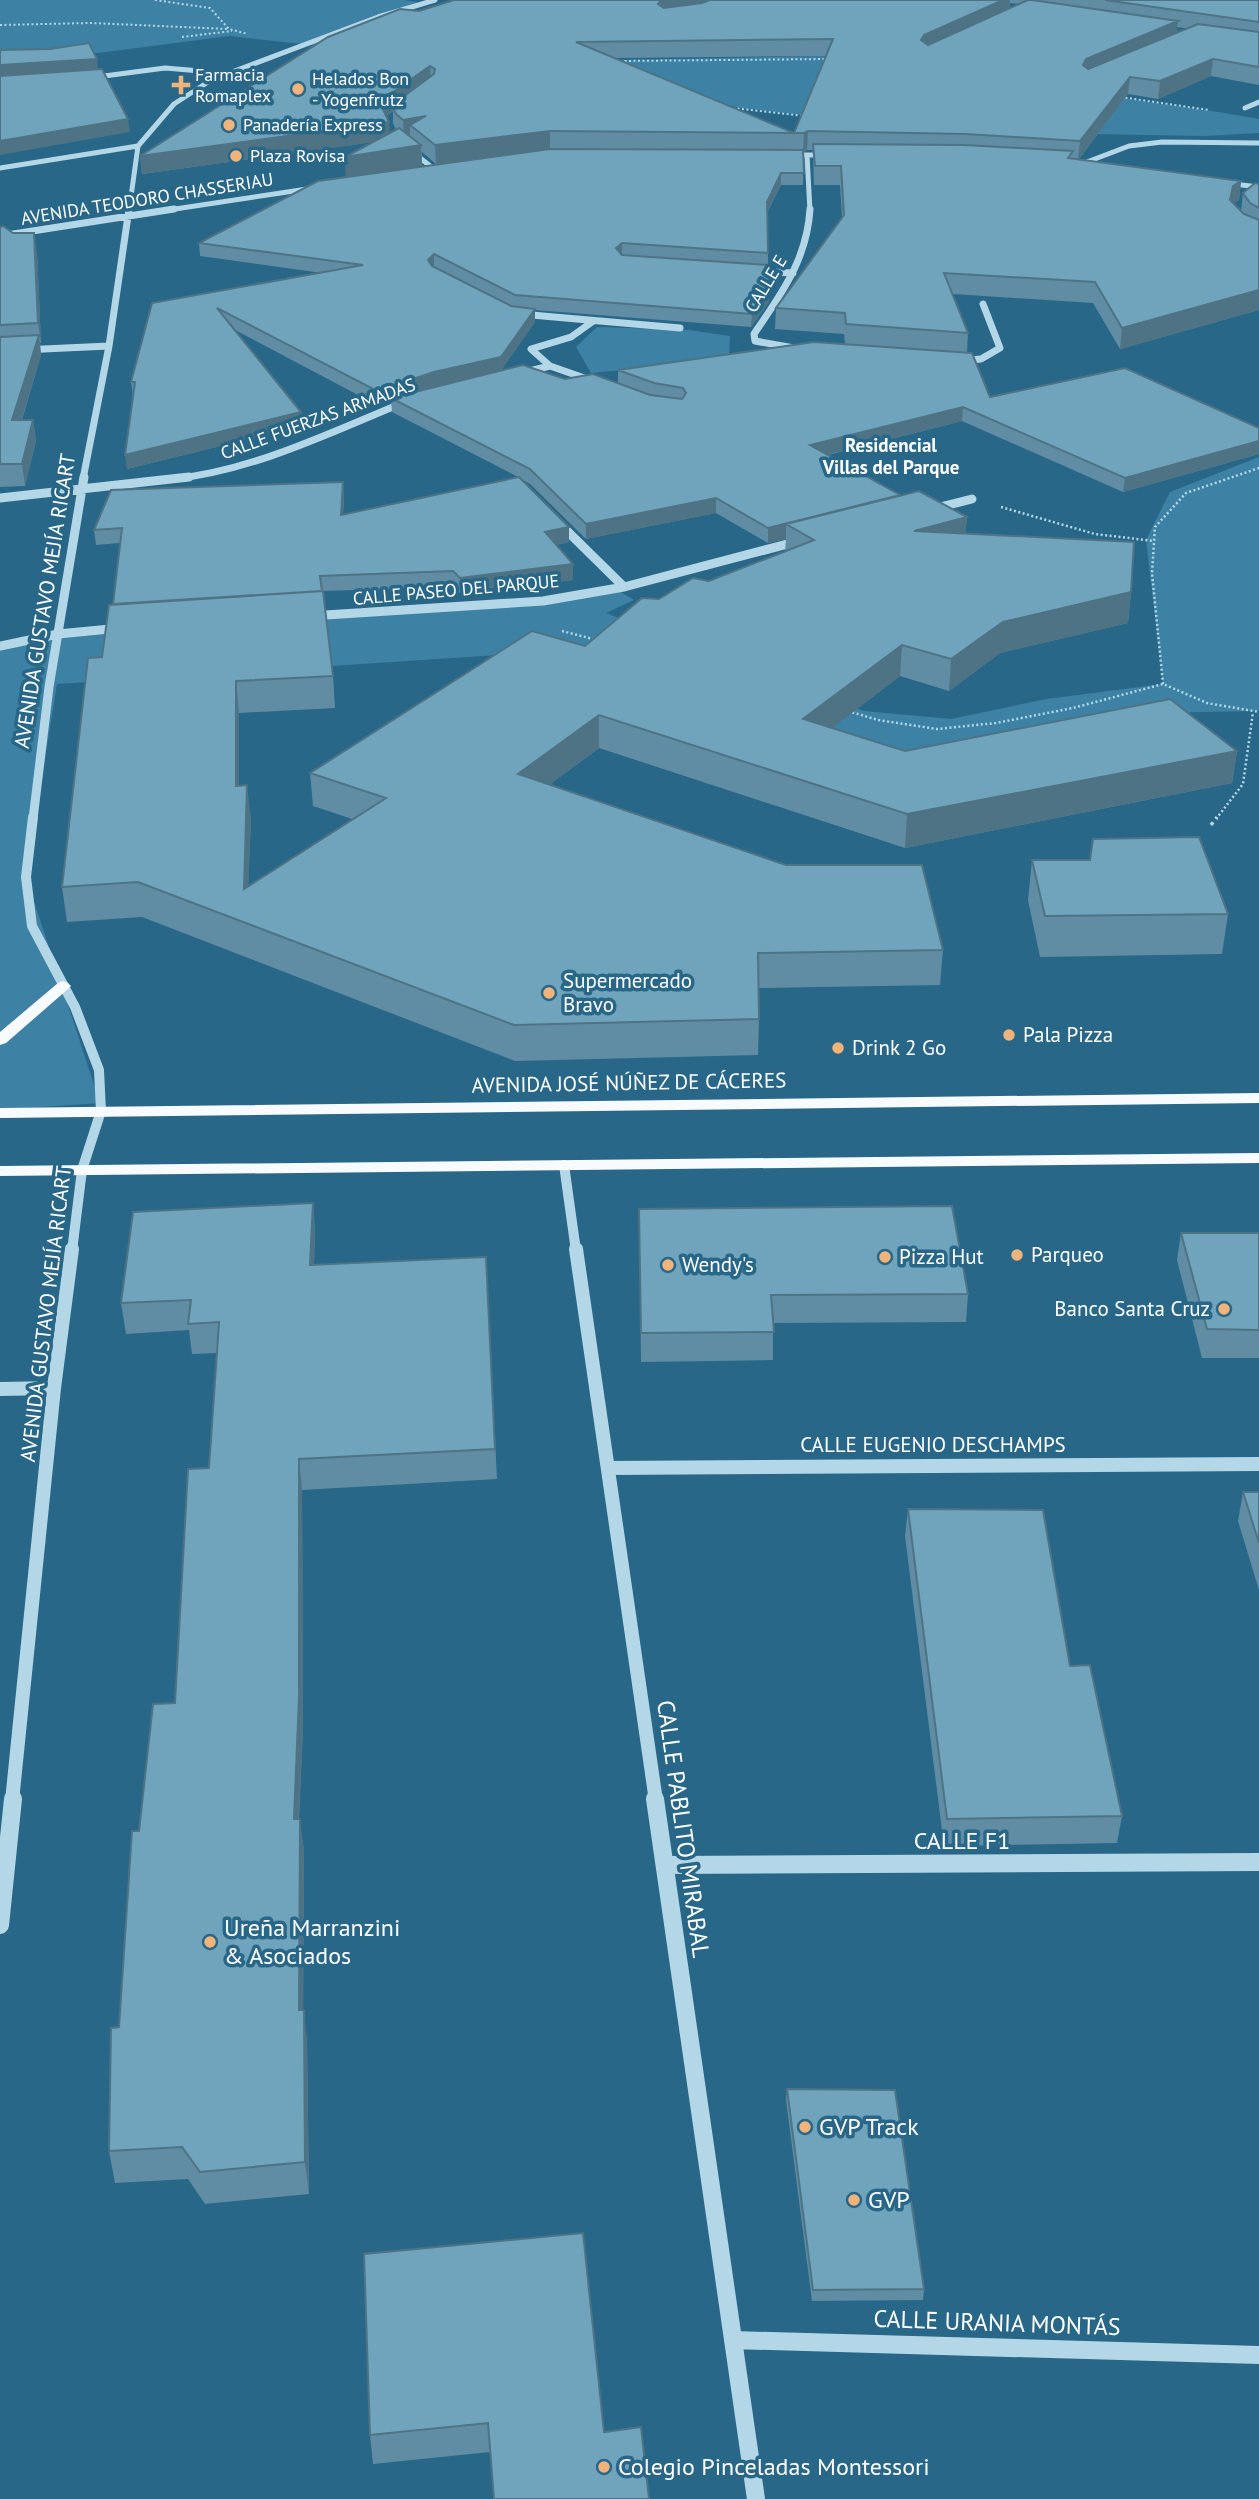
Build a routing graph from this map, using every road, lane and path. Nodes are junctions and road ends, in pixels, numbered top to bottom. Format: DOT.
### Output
graph roads {
  1 [pos="155,0"];
  2 [pos="435,0"];
  3 [pos="0,26"];
  4 [pos="229,29"];
  5 [pos="305,44"];
  6 [pos="830,59"];
  7 [pos="620,61"];
  8 [pos="224,73"];
  9 [pos="87,79"];
  10 [pos="1121,97"];
  11 [pos="1259,102"];
  12 [pos="726,106"];
  13 [pos="1245,108"];
  14 [pos="1213,111"];
  15 [pos="816,117"];
  16 [pos="1259,142"];
  17 [pos="402,144"];
  18 [pos="138,146"];
  19 [pos="782,155"];
  20 [pos="807,155"];
  21 [pos="833,155"];
  22 [pos="1066,164"];
  23 [pos="1079,165"];
  24 [pos="447,167"];
  25 [pos="1092,167"];
  26 [pos="0,168"];
  27 [pos="434,169"];
  28 [pos="422,171"];
  29 [pos="1222,183"];
  30 [pos="325,186"];
  31 [pos="1259,189"];
  32 [pos="1251,197"];
  33 [pos="126,217"];
  34 [pos="0,236"];
  35 [pos="740,270"];
  36 [pos="793,274"];
  37 [pos="983,303"];
  38 [pos="514,314"];
  39 [pos="592,322"];
  40 [pos="680,328"];
  41 [pos="109,346"];
  42 [pos="797,349"];
  43 [pos="0,351"];
  44 [pos="946,360"];
  45 [pos="550,366"];
  46 [pos="513,374"];
  47 [pos="601,384"];
  48 [pos="412,400"];
  49 [pos="1259,468"];
  50 [pos="81,490"];
  51 [pos="0,498"];
  52 [pos="972,499"];
  53 [pos="919,511"];
  54 [pos="555,519"];
  55 [pos="809,539"];
  56 [pos="1154,541"];
  57 [pos="624,587"];
  58 [pos="477,610"];
  59 [pos="301,618"];
  60 [pos="136,626"];
  61 [pos="554,629"];
  62 [pos="125,633"];
  63 [pos="57,636"];
  64 [pos="604,641"];
  65 [pos="0,646"];
  66 [pos="1163,684"];
  67 [pos="840,708"];
  68 [pos="1256,712"];
  69 [pos="1211,824"];
  70 [pos="63,986"];
  71 [pos="0,1040"];
  72 [pos="1259,1098"];
  73 [pos="101,1111"];
  74 [pos="0,1113"];
  75 [pos="1259,1158"];
  76 [pos="564,1165"];
  77 [pos="82,1170"];
  78 [pos="0,1171"];
  79 [pos="54,1388"];
  80 [pos="0,1389"];
  81 [pos="1259,1464"];
  82 [pos="608,1468"];
  83 [pos="3,1845"];
  84 [pos="1259,1862"];
  85 [pos="665,1865"];
  86 [pos="0,1925"];
  87 [pos="733,2340"];
  88 [pos="1259,2355"];
  89 [pos="756,2499"];
  1 -- 4 [label="path"];
  2 -- 5 [label="street"];
  3 -- 4 [label="path"];
  4 -- 5 [label="path"];
  5 -- 8 [label="street"];
  6 -- 7 [label="path"];
  8 -- 9 [label="street"];
  8 -- 18 [label="street"];
  10 -- 14 [label="path"];
  11 -- 13 [label="street"];
  12 -- 15 [label="path"];
  16 -- 23 [label="street"];
  17 -- 27 [label="street"];
  18 -- 26 [label="street"];
  18 -- 33 [label="street, AVENIDA GUSTAVO MEJÍA RICART"];
  19 -- 20 [label="street"];
  20 -- 21 [label="street"];
  20 -- 36 [label="street, CALLE E"];
  22 -- 23 [label="street"];
  23 -- 25 [label="street"];
  24 -- 27 [label="street"];
  27 -- 28 [label="street"];
  29 -- 31 [label="street"];
  30 -- 33 [label="street, AVENIDA TEODORO CHASSERIAU"];
  31 -- 32 [label="street"];
  33 -- 34 [label="street, AVENIDA TEODORO CHASSERIAU"];
  33 -- 41 [label="street, AVENIDA GUSTAVO MEJÍA RICART"];
  35 -- 36 [label="street"];
  36 -- 42 [label="street, CALLE E"];
  37 -- 44 [label="street"];
  38 -- 39 [label="street"];
  39 -- 40 [label="street"];
  39 -- 45 [label="street"];
  41 -- 43 [label="street"];
  41 -- 50 [label="street, AVENIDA GUSTAVO MEJÍA RICART"];
  45 -- 46 [label="street"];
  45 -- 47 [label="street"];
  48 -- 50 [label="street, CALLE FUERZAS ARMADAS"];
  49 -- 56 [label="path"];
  50 -- 51 [label="street, CALLE FUERZAS ARMADAS"];
  50 -- 63 [label="street, AVENIDA GUSTAVO MEJÍA RICART"];
  52 -- 53 [label="street"];
  52 -- 56 [label="path"];
  54 -- 57 [label="street"];
  55 -- 57 [label="street, CALLE PASEO DEL PARQUE"];
  56 -- 66 [label="path"];
  57 -- 59 [label="street, CALLE PASEO DEL PARQUE"];
  58 -- 59 [label="street"];
  60 -- 63 [label="street"];
  61 -- 64 [label="path"];
  62 -- 63 [label="street"];
  63 -- 65 [label="street"];
  63 -- 70 [label="street, AVENIDA GUSTAVO MEJÍA RICART"];
  66 -- 67 [label="path"];
  66 -- 68 [label="path"];
  68 -- 69 [label="path"];
  70 -- 71 [label="main road"];
  70 -- 73 [label="street, AVENIDA GUSTAVO MEJÍA RICART"];
  72 -- 73 [label="main road, AVENIDA JOSÉ NÚÑEZ DE CÁCERES"];
  73 -- 74 [label="main road, AVENIDA JOSÉ NÚÑEZ DE CÁCERES"];
  73 -- 77 [label="street, AVENIDA GUSTAVO MEJÍA RICART"];
  75 -- 76 [label="main road"];
  76 -- 77 [label="main road"];
  76 -- 82 [label="street, CALLE PABLITO MIRABAL"];
  77 -- 78 [label="main road"];
  77 -- 79 [label="street, AVENIDA GUSTAVO MEJÍA RICART"];
  79 -- 80 [label="street"];
  79 -- 83 [label="street, AVENIDA GUSTAVO MEJÍA RICART"];
  81 -- 82 [label="street, CALLE EUGENIO DESCHAMPS"];
  82 -- 85 [label="street, CALLE PABLITO MIRABAL"];
  83 -- 86 [label="street, AVENIDA GUSTAVO MEJÍA RICART"];
  84 -- 85 [label="street, CALLE F1"];
  85 -- 87 [label="street, CALLE PABLITO MIRABAL"];
  87 -- 88 [label="street, CALLE URANIA MONTÁS"];
  87 -- 89 [label="street, CALLE PABLITO MIRABAL"];
}
